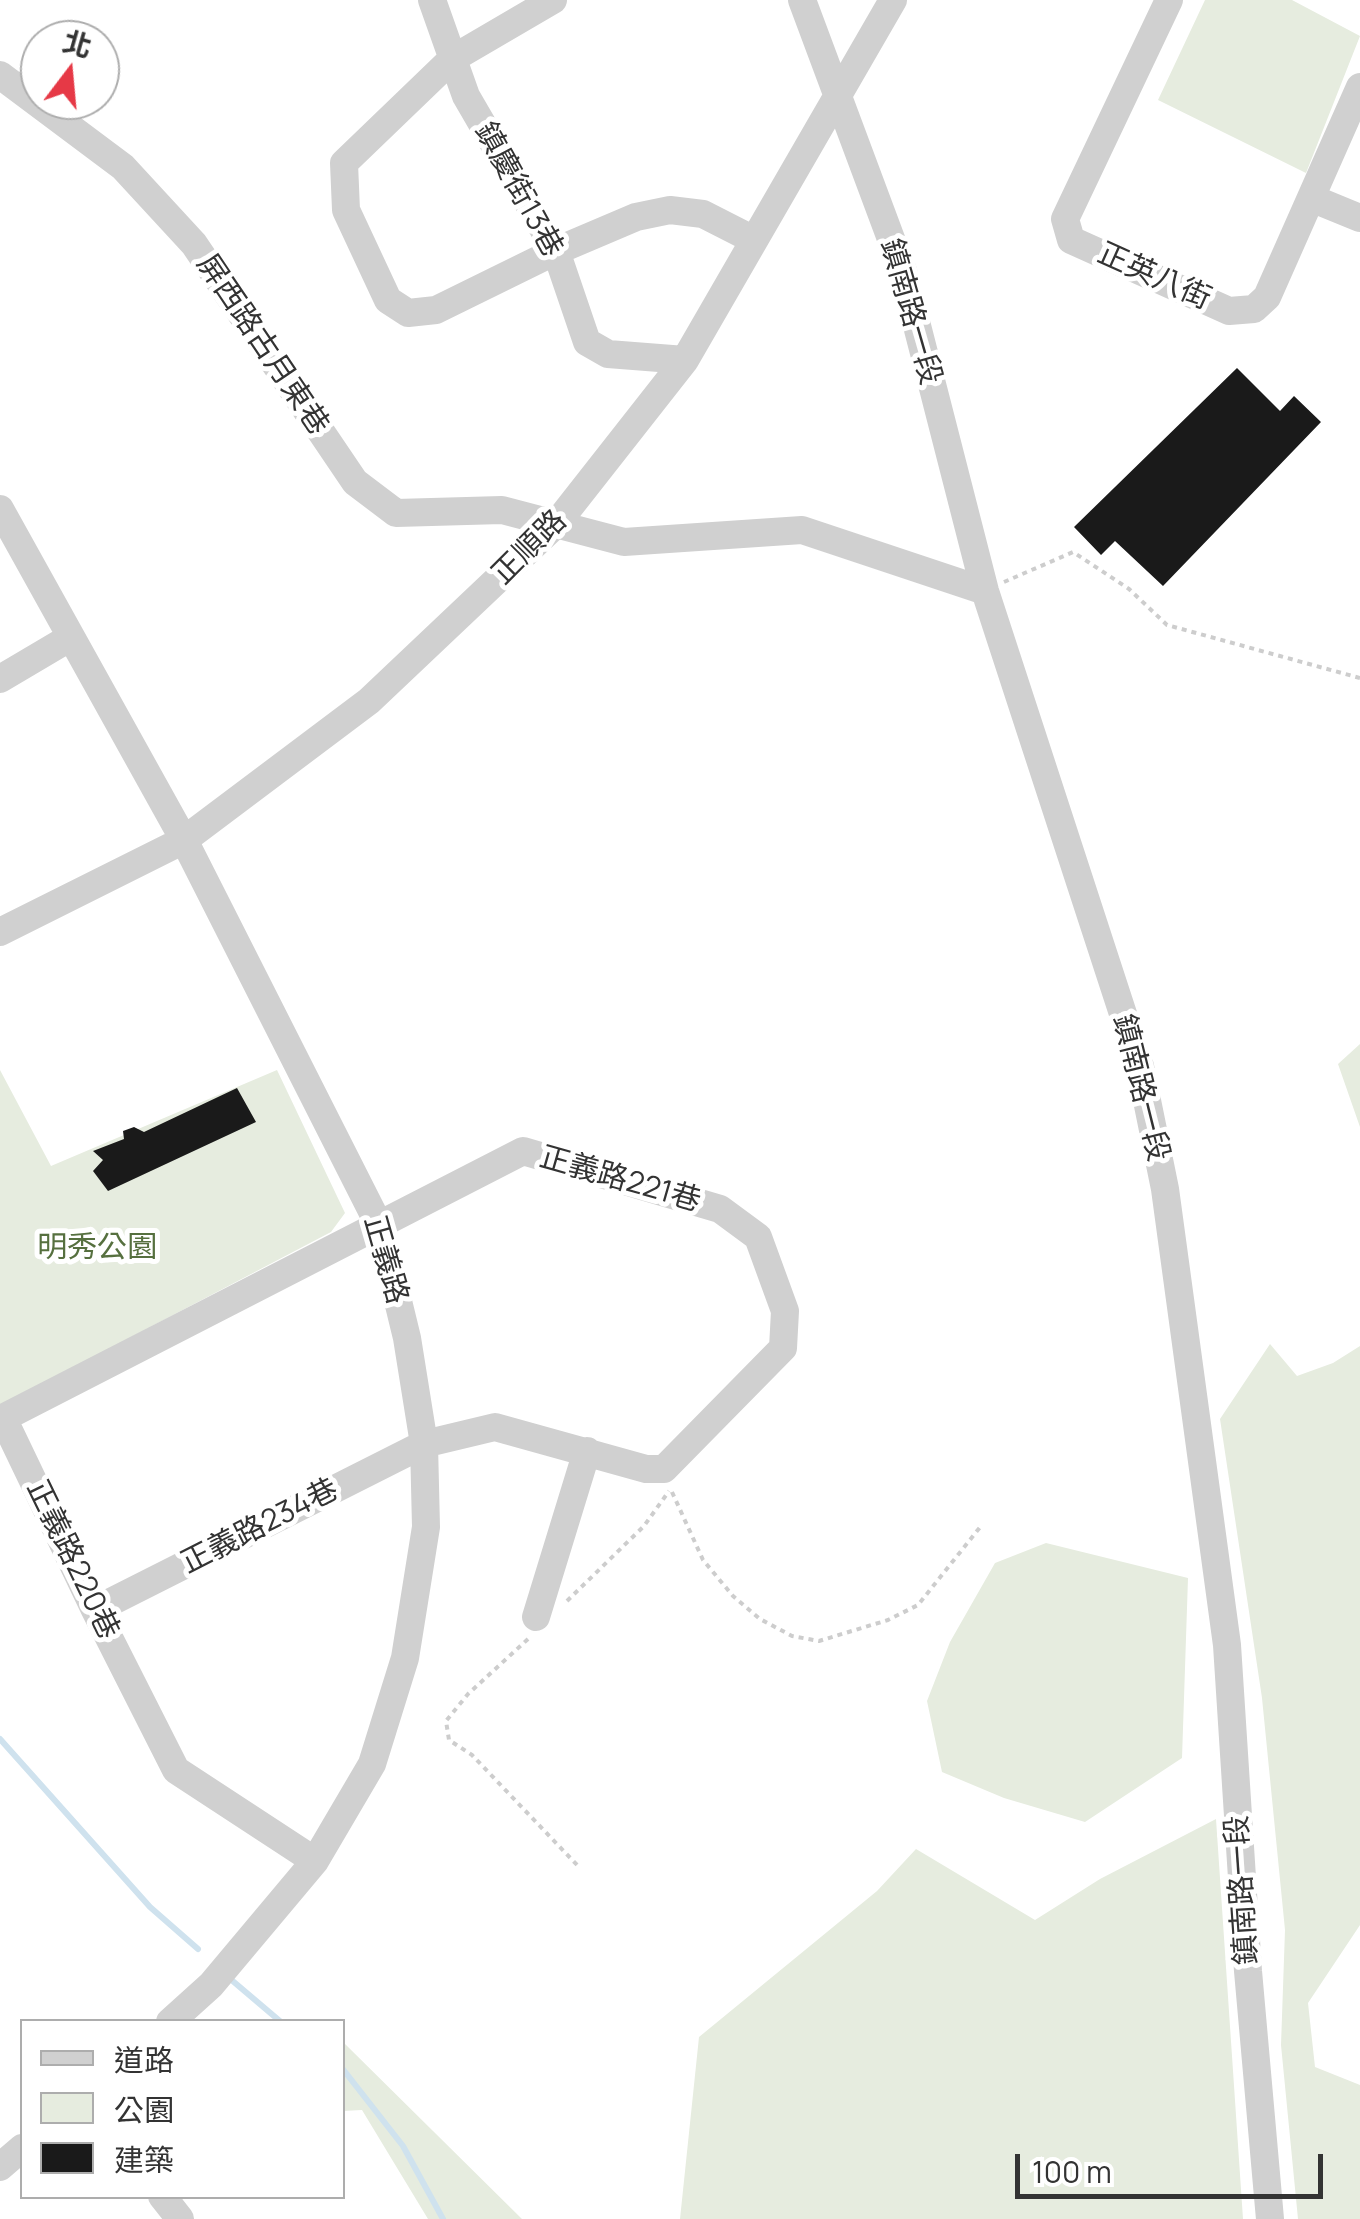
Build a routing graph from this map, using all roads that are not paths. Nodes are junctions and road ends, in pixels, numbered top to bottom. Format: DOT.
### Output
graph roads {
  1 [pos="432,0"];
  2 [pos="553,0"];
  3 [pos="802,0"];
  4 [pos="893,0"];
  5 [pos="1169,0"];
  6 [pos="452,60"];
  7 [pos="0,76"];
  8 [pos="1360,87"];
  9 [pos="837,96"];
  10 [pos="1310,198"];
  11 [pos="1360,218"];
  12 [pos="754,240"];
  13 [pos="556,251"];
  14 [pos="685,360"];
  15 [pos="0,510"];
  16 [pos="558,523"];
  17 [pos="985,590"];
  18 [pos="70,637"];
  19 [pos="0,679"];
  20 [pos="184,840"];
  21 [pos="0,932"];
  22 [pos="380,1227"];
  23 [pos="424,1444"];
  24 [pos="587,1451"];
  25 [pos="95,1610"];
  26 [pos="542,1621"];
  27 [pos="314,1861"];
  28 [pos="173,2019"];
  29 [pos="20,2150"];
  30 [pos="0,2167"];
  31 [pos="164,2199"];
  32 [pos="180,2219"];
  33 [pos="1270,2219"];
  1 -- 6 [label="street, 鎮慶街13巷"];
  2 -- 6 [label="street"];
  3 -- 9 [label="street, 鎮南路一段"];
  4 -- 9 [label="street, 正順路"];
  5 -- 10 [label="street, 正英八街"];
  6 -- 13 [label="street, 鎮慶街13巷"];
  6 -- 13 [label="street"];
  7 -- 16 [label="street, 屏西路古月東巷"];
  8 -- 10 [label="street, 正英八街"];
  9 -- 12 [label="street, 正順路"];
  9 -- 17 [label="street, 鎮南路一段"];
  10 -- 11 [label="street"];
  12 -- 13 [label="street"];
  12 -- 14 [label="street, 正順路"];
  13 -- 14 [label="street, 鎮慶街13巷"];
  14 -- 16 [label="street, 正順路"];
  15 -- 18 [label="street, 正義路"];
  16 -- 17 [label="street, 屏西路古月東巷"];
  16 -- 20 [label="street, 正順路"];
  17 -- 33 [label="street, 鎮南路一段"];
  18 -- 19 [label="street"];
  18 -- 20 [label="street, 正義路"];
  20 -- 21 [label="street, 正順路"];
  20 -- 22 [label="street, 正義路"];
  22 -- 23 [label="street, 正義路"];
  22 -- 24 [label="street, 正義路221巷"];
  22 -- 25 [label="street, 正義路220巷"];
  23 -- 24 [label="street"];
  23 -- 25 [label="street, 正義路234巷"];
  23 -- 27 [label="street, 正義路"];
  24 -- 26 [label="street"];
  25 -- 27 [label="street, 正義路220巷"];
  27 -- 28 [label="street, 正義路"];
  29 -- 30 [label="street"];
  31 -- 32 [label="street"];
}
